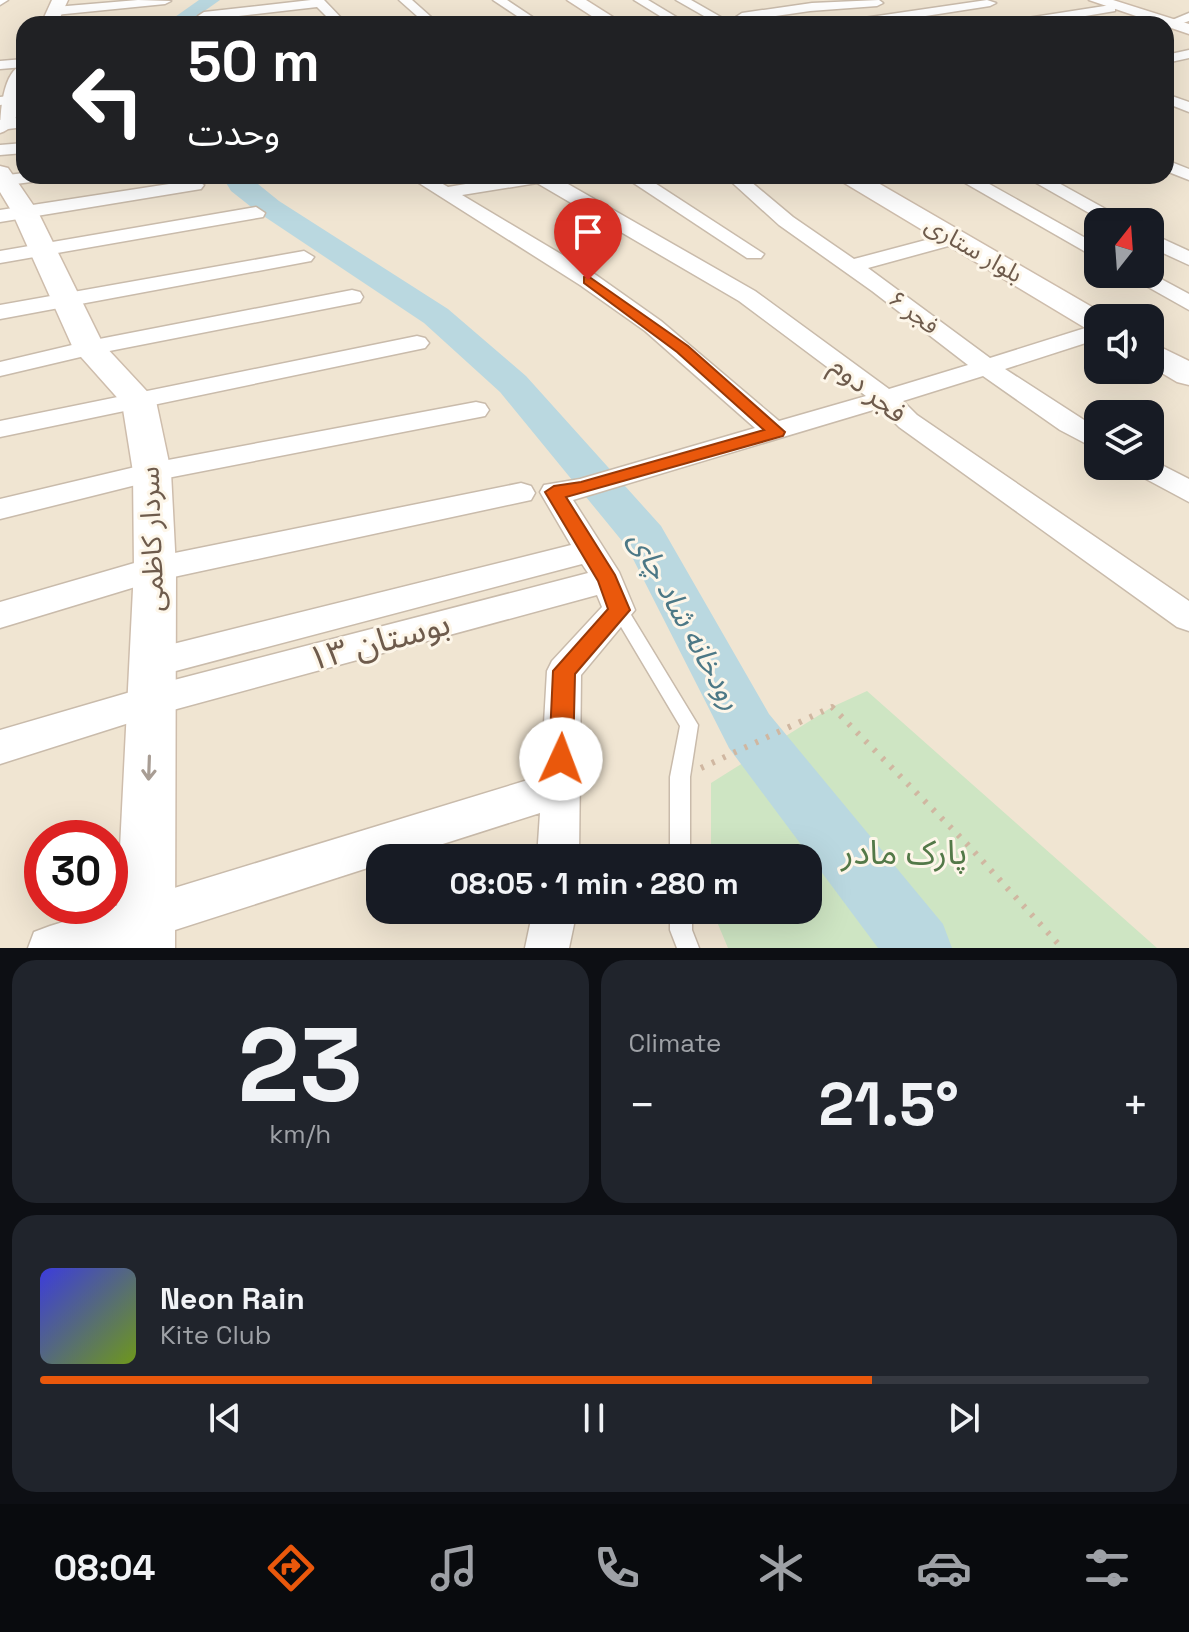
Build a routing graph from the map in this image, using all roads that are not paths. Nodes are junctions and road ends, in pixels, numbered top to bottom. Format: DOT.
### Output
graph roads {
  1 [pos="405,0"];
  2 [pos="499,0"];
  3 [pos="640,0"];
  4 [pos="682,0"];
  5 [pos="797,0"];
  6 [pos="947,0"];
  7 [pos="1083,0"];
  8 [pos="165,1"];
  9 [pos="318,1"];
  10 [pos="887,1"];
  11 [pos="1109,3"];
  12 [pos="570,4"];
  13 [pos="965,7"];
  14 [pos="1033,7"];
  15 [pos="814,8"];
  16 [pos="55,12"];
  17 [pos="330,14"];
  18 [pos="204,16"];
  19 [pos="315,16"];
  20 [pos="424,16"];
  21 [pos="524,16"];
  22 [pos="598,16"];
  23 [pos="668,16"];
  24 [pos="712,16"];
  25 [pos="750,16"];
  26 [pos="831,16"];
  27 [pos="903,16"];
  28 [pos="1004,16"];
  29 [pos="1058,16"];
  30 [pos="1064,16"];
  31 [pos="1142,16"];
  32 [pos="0,65"];
  33 [pos="16,85"];
  34 [pos="0,125"];
  35 [pos="12,179"];
  36 [pos="164,184"];
  37 [pos="430,184"];
  38 [pos="479,184"];
  39 [pos="557,184"];
  40 [pos="645,184"];
  41 [pos="742,184"];
  42 [pos="863,184"];
  43 [pos="893,184"];
  44 [pos="976,184"];
  45 [pos="1048,184"];
  46 [pos="195,185"];
  47 [pos="444,193"];
  48 [pos="1093,208"];
  49 [pos="256,213"];
  50 [pos="956,238"];
  51 [pos="1084,245"];
  52 [pos="1164,246"];
  53 [pos="42,250"];
  54 [pos="754,254"];
  55 [pos="0,257"];
  56 [pos="304,257"];
  57 [pos="1189,259"];
  58 [pos="851,266"];
  59 [pos="1162,288"];
  60 [pos="352,297"];
  61 [pos="68,300"];
  62 [pos="1189,303"];
  63 [pos="1085,304"];
  64 [pos="1088,304"];
  65 [pos="0,312"];
  66 [pos="1084,336"];
  67 [pos="1164,337"];
  68 [pos="417,343"];
  69 [pos="89,348"];
  70 [pos="1189,351"];
  71 [pos="1164,360"];
  72 [pos="989,368"];
  73 [pos="0,369"];
  74 [pos="1189,375"];
  75 [pos="885,398"];
  76 [pos="139,401"];
  77 [pos="476,410"];
  78 [pos="0,429"];
  79 [pos="776,432"];
  80 [pos="1084,433"];
  81 [pos="152,472"];
  82 [pos="1164,478"];
  83 [pos="552,491"];
  84 [pos="1189,492"];
  85 [pos="0,509"];
  86 [pos="155,569"];
  87 [pos="606,581"];
  88 [pos="0,615"];
  89 [pos="1189,618"];
  90 [pos="152,682"];
  91 [pos="0,747"];
  92 [pos="560,788"];
  93 [pos="558,844"];
  94 [pos="680,844"];
  95 [pos="552,924"];
  96 [pos="681,924"];
  97 [pos="145,932"];
  98 [pos="50,948"];
  99 [pos="547,948"];
  100 [pos="688,948"];
  1 -- 20 [label="street"];
  2 -- 21 [label="street"];
  3 -- 23 [label="street"];
  4 -- 24 [label="street"];
  5 -- 15 [label="street"];
  6 -- 13 [label="street"];
  7 -- 11 [label="main road"];
  8 -- 16 [label="street"];
  9 -- 17 [label="street"];
  9 -- 18 [label="street"];
  10 -- 15 [label="street"];
  11 -- 30 [label="street"];
  11 -- 31 [label="main road"];
  12 -- 22 [label="main road"];
  13 -- 27 [label="street"];
  13 -- 28 [label="street"];
  14 -- 29 [label="street"];
  15 -- 25 [label="street"];
  15 -- 26 [label="street"];
  17 -- 19 [label="street"];
  32 -- 33 [label="street"];
  33 -- 34 [label="main road"];
  35 -- 53 [label="main road"];
  36 -- 46 [label="street"];
  37 -- 47 [label="street"];
  38 -- 47 [label="street"];
  39 -- 75 [label="street, فجر دوم"];
  40 -- 54 [label="street"];
  41 -- 58 [label="street, فجر ۶"];
  42 -- 50 [label="main road, بلوار ستاری"];
  43 -- 64 [label="main road, بلوار ستاری"];
  44 -- 51 [label="street"];
  45 -- 48 [label="street"];
  47 -- 79 [label="street"];
  49 -- 53 [label="street"];
  50 -- 58 [label="street"];
  50 -- 63 [label="main road, بلوار ستاری"];
  52 -- 57 [label="street"];
  53 -- 55 [label="street"];
  53 -- 61 [label="main road"];
  56 -- 61 [label="street"];
  58 -- 72 [label="street, فجر ۶"];
  59 -- 62 [label="street"];
  60 -- 69 [label="street"];
  61 -- 65 [label="street"];
  61 -- 69 [label="main road"];
  66 -- 72 [label="street"];
  67 -- 70 [label="main road"];
  68 -- 76 [label="street"];
  69 -- 73 [label="street"];
  69 -- 76 [label="main road"];
  71 -- 74 [label="main road"];
  72 -- 75 [label="street"];
  72 -- 80 [label="street, فجر ۶"];
  75 -- 79 [label="street"];
  75 -- 89 [label="street, فجر دوم"];
  76 -- 78 [label="street"];
  76 -- 81 [label="main road, سردار کاظمی"];
  77 -- 81 [label="street"];
  79 -- 83 [label="street"];
  81 -- 85 [label="street"];
  81 -- 86 [label="main road, سردار کاظمی"];
  82 -- 84 [label="street"];
  83 -- 86 [label="street"];
  83 -- 87 [label="street"];
  86 -- 88 [label="street"];
  86 -- 90 [label="main road, سردار کاظمی"];
  87 -- 90 [label="street, بوستان ۱۳"];
  87 -- 92 [label="street"];
  87 -- 94 [label="lane"];
  90 -- 91 [label="street, بوستان ۱۳"];
  90 -- 97 [label="main road, سردار کاظمی, one-way"];
  92 -- 93 [label="street"];
  92 -- 97 [label="street"];
  95 -- 99 [label="street"];
  96 -- 100 [label="lane"];
  97 -- 98 [label="street"];
}
